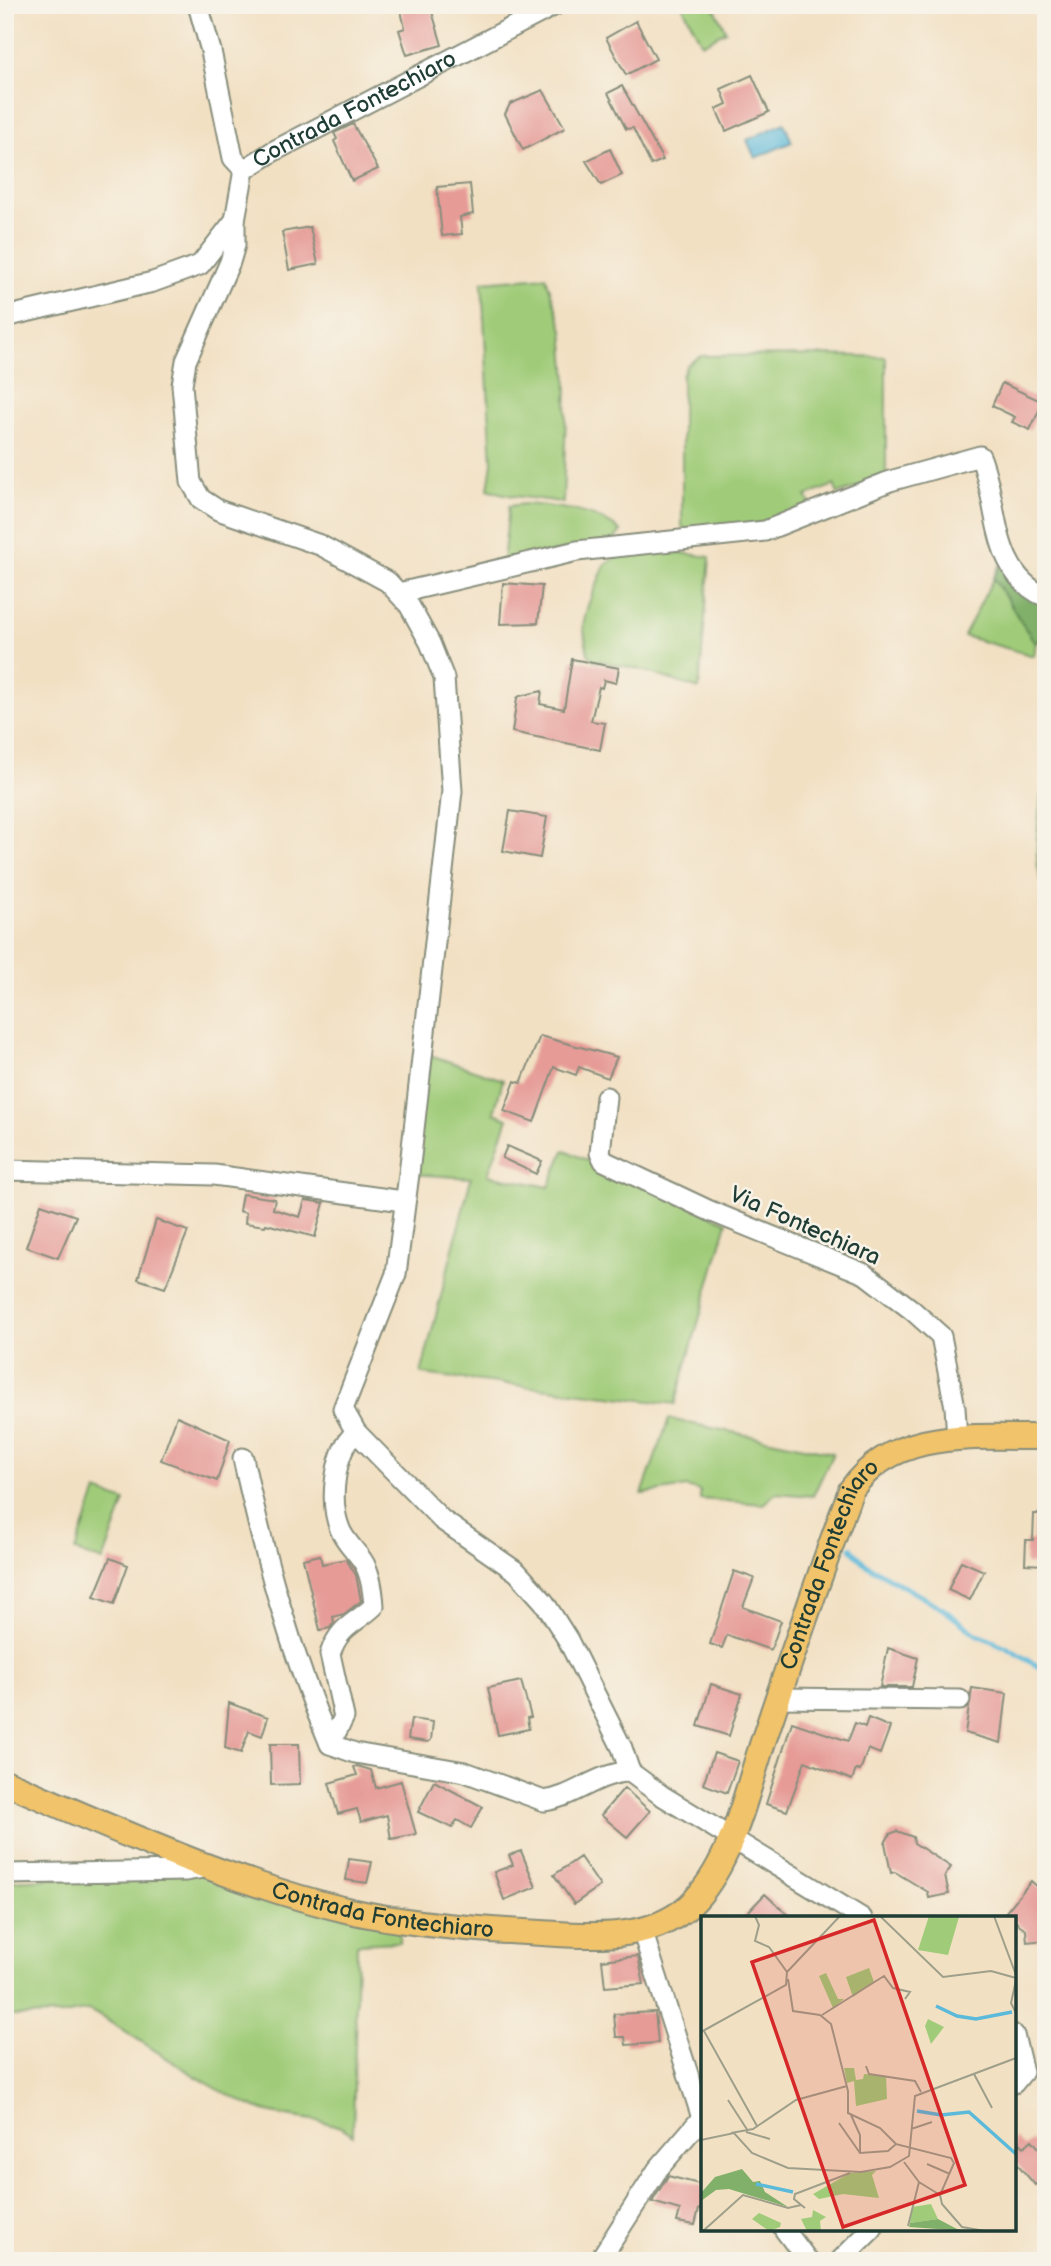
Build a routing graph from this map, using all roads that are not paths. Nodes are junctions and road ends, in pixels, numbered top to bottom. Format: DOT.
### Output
graph roads {
  1 [pos="198,5"];
  2 [pos="555,5"];
  3 [pos="244,170"];
  4 [pos="235,220"];
  5 [pos="5,317"];
  6 [pos="399,593"];
  7 [pos="1046,597"];
  8 [pos="606,1097"];
  9 [pos="5,1170"];
  10 [pos="403,1201"];
  11 [pos="356,1432"];
  12 [pos="1046,1437"];
  13 [pos="957,1438"];
  14 [pos="243,1458"];
  15 [pos="778,1698"];
  16 [pos="960,1700"];
  17 [pos="332,1745"];
  18 [pos="630,1772"];
  19 [pos="5,1782"];
  20 [pos="731,1835"];
  21 [pos="211,1867"];
  22 [pos="5,1874"];
  23 [pos="859,1916"];
  24 [pos="642,1930"];
  25 [pos="1016,2043"];
  26 [pos="1016,2081"];
  27 [pos="701,2117"];
  28 [pos="701,2121"];
  29 [pos="786,2231"];
  30 [pos="870,2231"];
  31 [pos="599,2261"];
  32 [pos="808,2261"];
  33 [pos="840,2261"];
  1 -- 3 [label="street"];
  2 -- 3 [label="street, Contrada Fontechiaro"];
  3 -- 4 [label="street, Contrada Fontechiaro"];
  4 -- 5 [label="street, Contrada Fontechiaro"];
  4 -- 6 [label="street"];
  6 -- 7 [label="street"];
  6 -- 10 [label="street"];
  8 -- 13 [label="street, Via Fontechiara"];
  9 -- 10 [label="street"];
  10 -- 11 [label="street"];
  11 -- 17 [label="street"];
  11 -- 18 [label="street"];
  12 -- 13 [label="main road, Contrada Fontechiaro"];
  13 -- 15 [label="main road, Contrada Fontechiaro"];
  14 -- 17 [label="street"];
  15 -- 16 [label="street"];
  15 -- 20 [label="main road, Contrada Fontechiaro"];
  17 -- 18 [label="street"];
  18 -- 20 [label="street"];
  19 -- 21 [label="main road, Contrada Fontechiaro"];
  20 -- 23 [label="street"];
  20 -- 24 [label="main road, Contrada Fontechiaro"];
  21 -- 22 [label="street"];
  21 -- 24 [label="main road, Contrada Fontechiaro"];
  24 -- 27 [label="street"];
  25 -- 26 [label="street"];
  28 -- 31 [label="street"];
  29 -- 32 [label="street"];
  30 -- 33 [label="street"];
}
